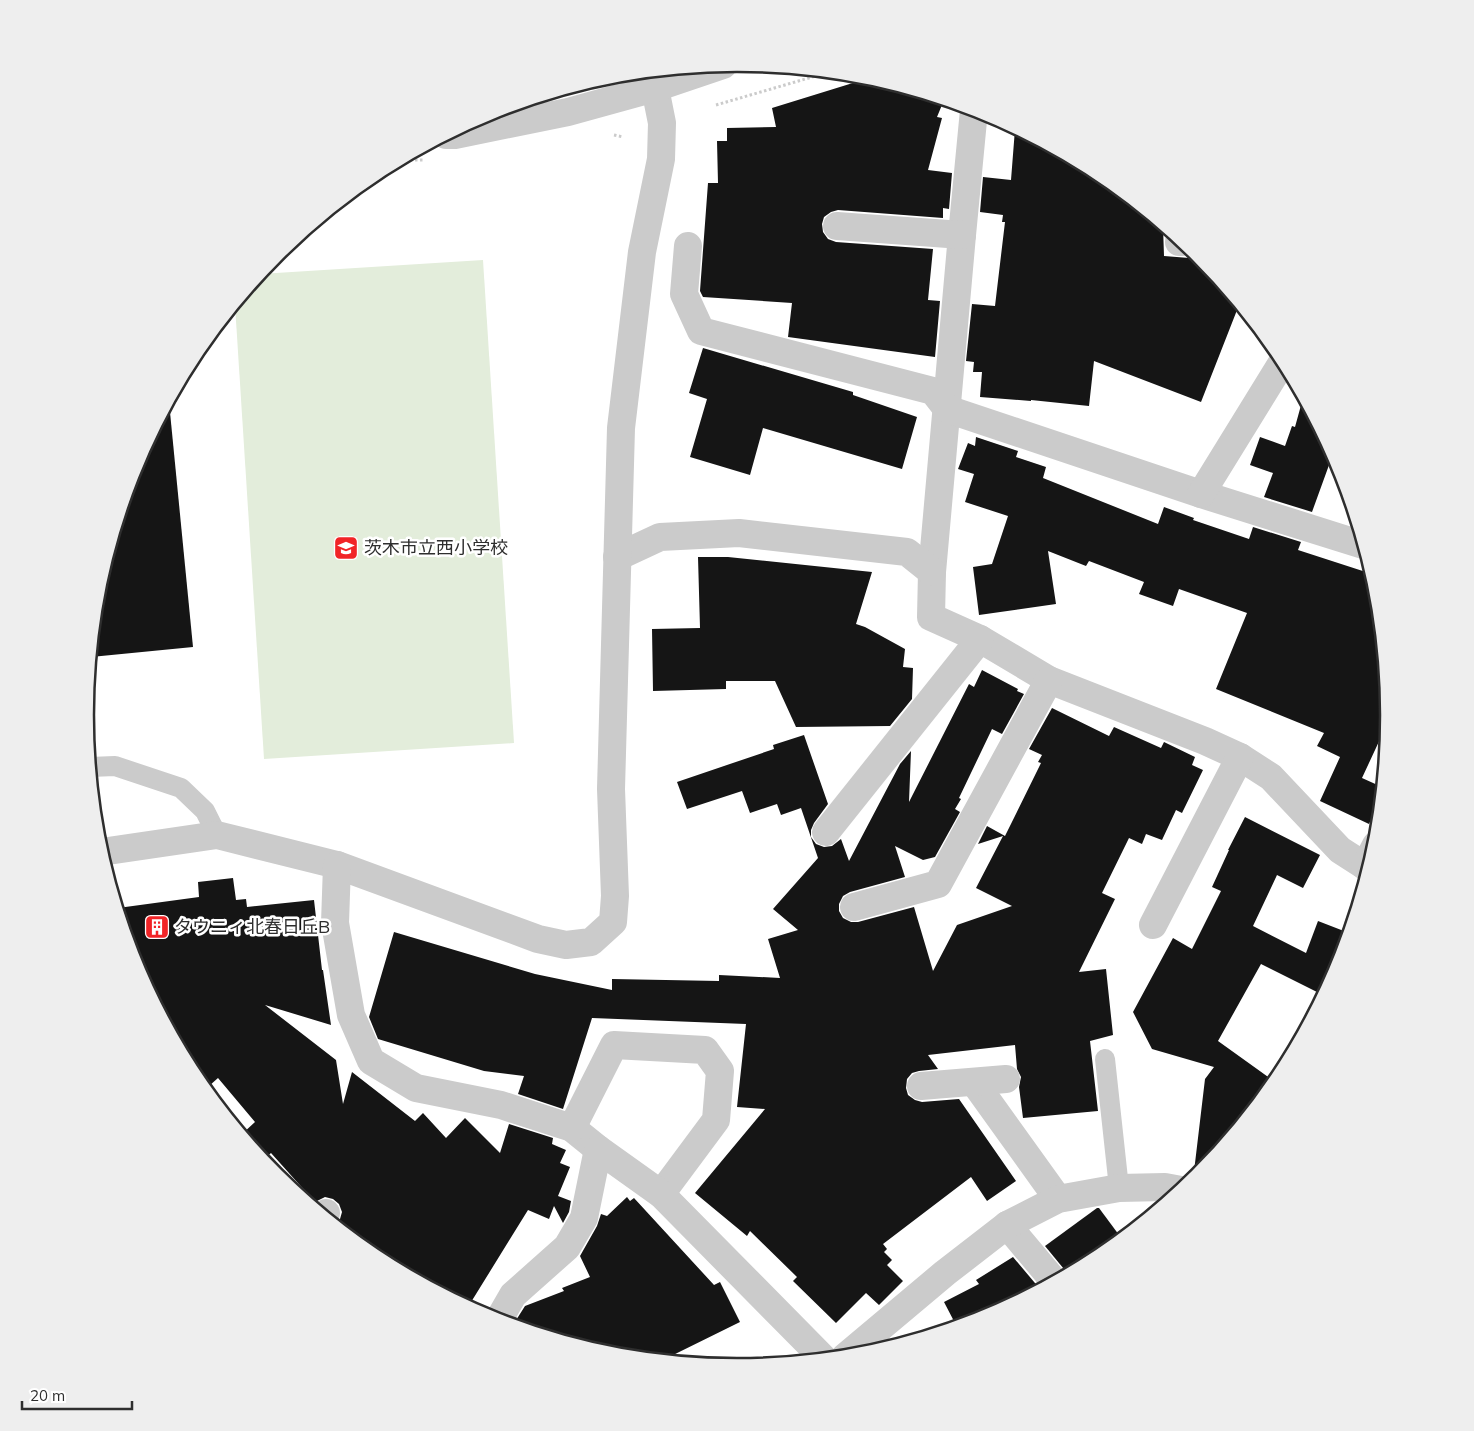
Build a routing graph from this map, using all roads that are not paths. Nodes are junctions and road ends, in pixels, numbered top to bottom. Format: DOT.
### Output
graph roads {
  1 [pos="697,74"];
  2 [pos="655,88"];
  3 [pos="973,118"];
  4 [pos="466,133"];
  5 [pos="837,226"];
  6 [pos="962,235"];
  7 [pos="688,246"];
  8 [pos="1278,368"];
  9 [pos="947,409"];
  10 [pos="1201,494"];
  11 [pos="1356,543"];
  12 [pos="617,557"];
  13 [pos="932,572"];
  14 [pos="980,639"];
  15 [pos="1049,680"];
  16 [pos="1240,757"];
  17 [pos="96,767"];
  18 [pos="826,832"];
  19 [pos="217,835"];
  20 [pos="108,851"];
  21 [pos="1364,858"];
  22 [pos="337,865"];
  23 [pos="854,907"];
  24 [pos="1153,925"];
  25 [pos="1105,1059"];
  26 [pos="1006,1079"];
  27 [pos="974,1082"];
  28 [pos="921,1086"];
  29 [pos="572,1128"];
  30 [pos="598,1149"];
  31 [pos="1119,1188"];
  32 [pos="1173,1188"];
  33 [pos="661,1194"];
  34 [pos="1058,1199"];
  35 [pos="1007,1225"];
  36 [pos="1050,1276"];
  37 [pos="502,1314"];
  38 [pos="857,1347"];
  39 [pos="818,1353"];
  1 -- 2 [label="street"];
  2 -- 4 [label="street"];
  2 -- 12 [label="street"];
  3 -- 6 [label="street"];
  5 -- 6 [label="street"];
  6 -- 9 [label="street"];
  7 -- 9 [label="street"];
  8 -- 10 [label="street"];
  9 -- 10 [label="street"];
  9 -- 13 [label="street"];
  10 -- 11 [label="street"];
  12 -- 13 [label="street"];
  12 -- 22 [label="street"];
  13 -- 14 [label="street"];
  14 -- 15 [label="street"];
  14 -- 18 [label="street"];
  15 -- 16 [label="street"];
  15 -- 23 [label="street"];
  16 -- 21 [label="street"];
  16 -- 24 [label="street"];
  17 -- 19 [label="lane"];
  19 -- 20 [label="street"];
  19 -- 22 [label="street"];
  22 -- 29 [label="street"];
  25 -- 31 [label="lane"];
  26 -- 27 [label="street"];
  27 -- 28 [label="street"];
  27 -- 34 [label="street"];
  29 -- 30 [label="street"];
  29 -- 33 [label="street"];
  30 -- 33 [label="street"];
  30 -- 37 [label="street"];
  31 -- 32 [label="street"];
  31 -- 34 [label="street"];
  33 -- 39 [label="street"];
  34 -- 35 [label="street"];
  35 -- 36 [label="street"];
  35 -- 38 [label="street"];
}
